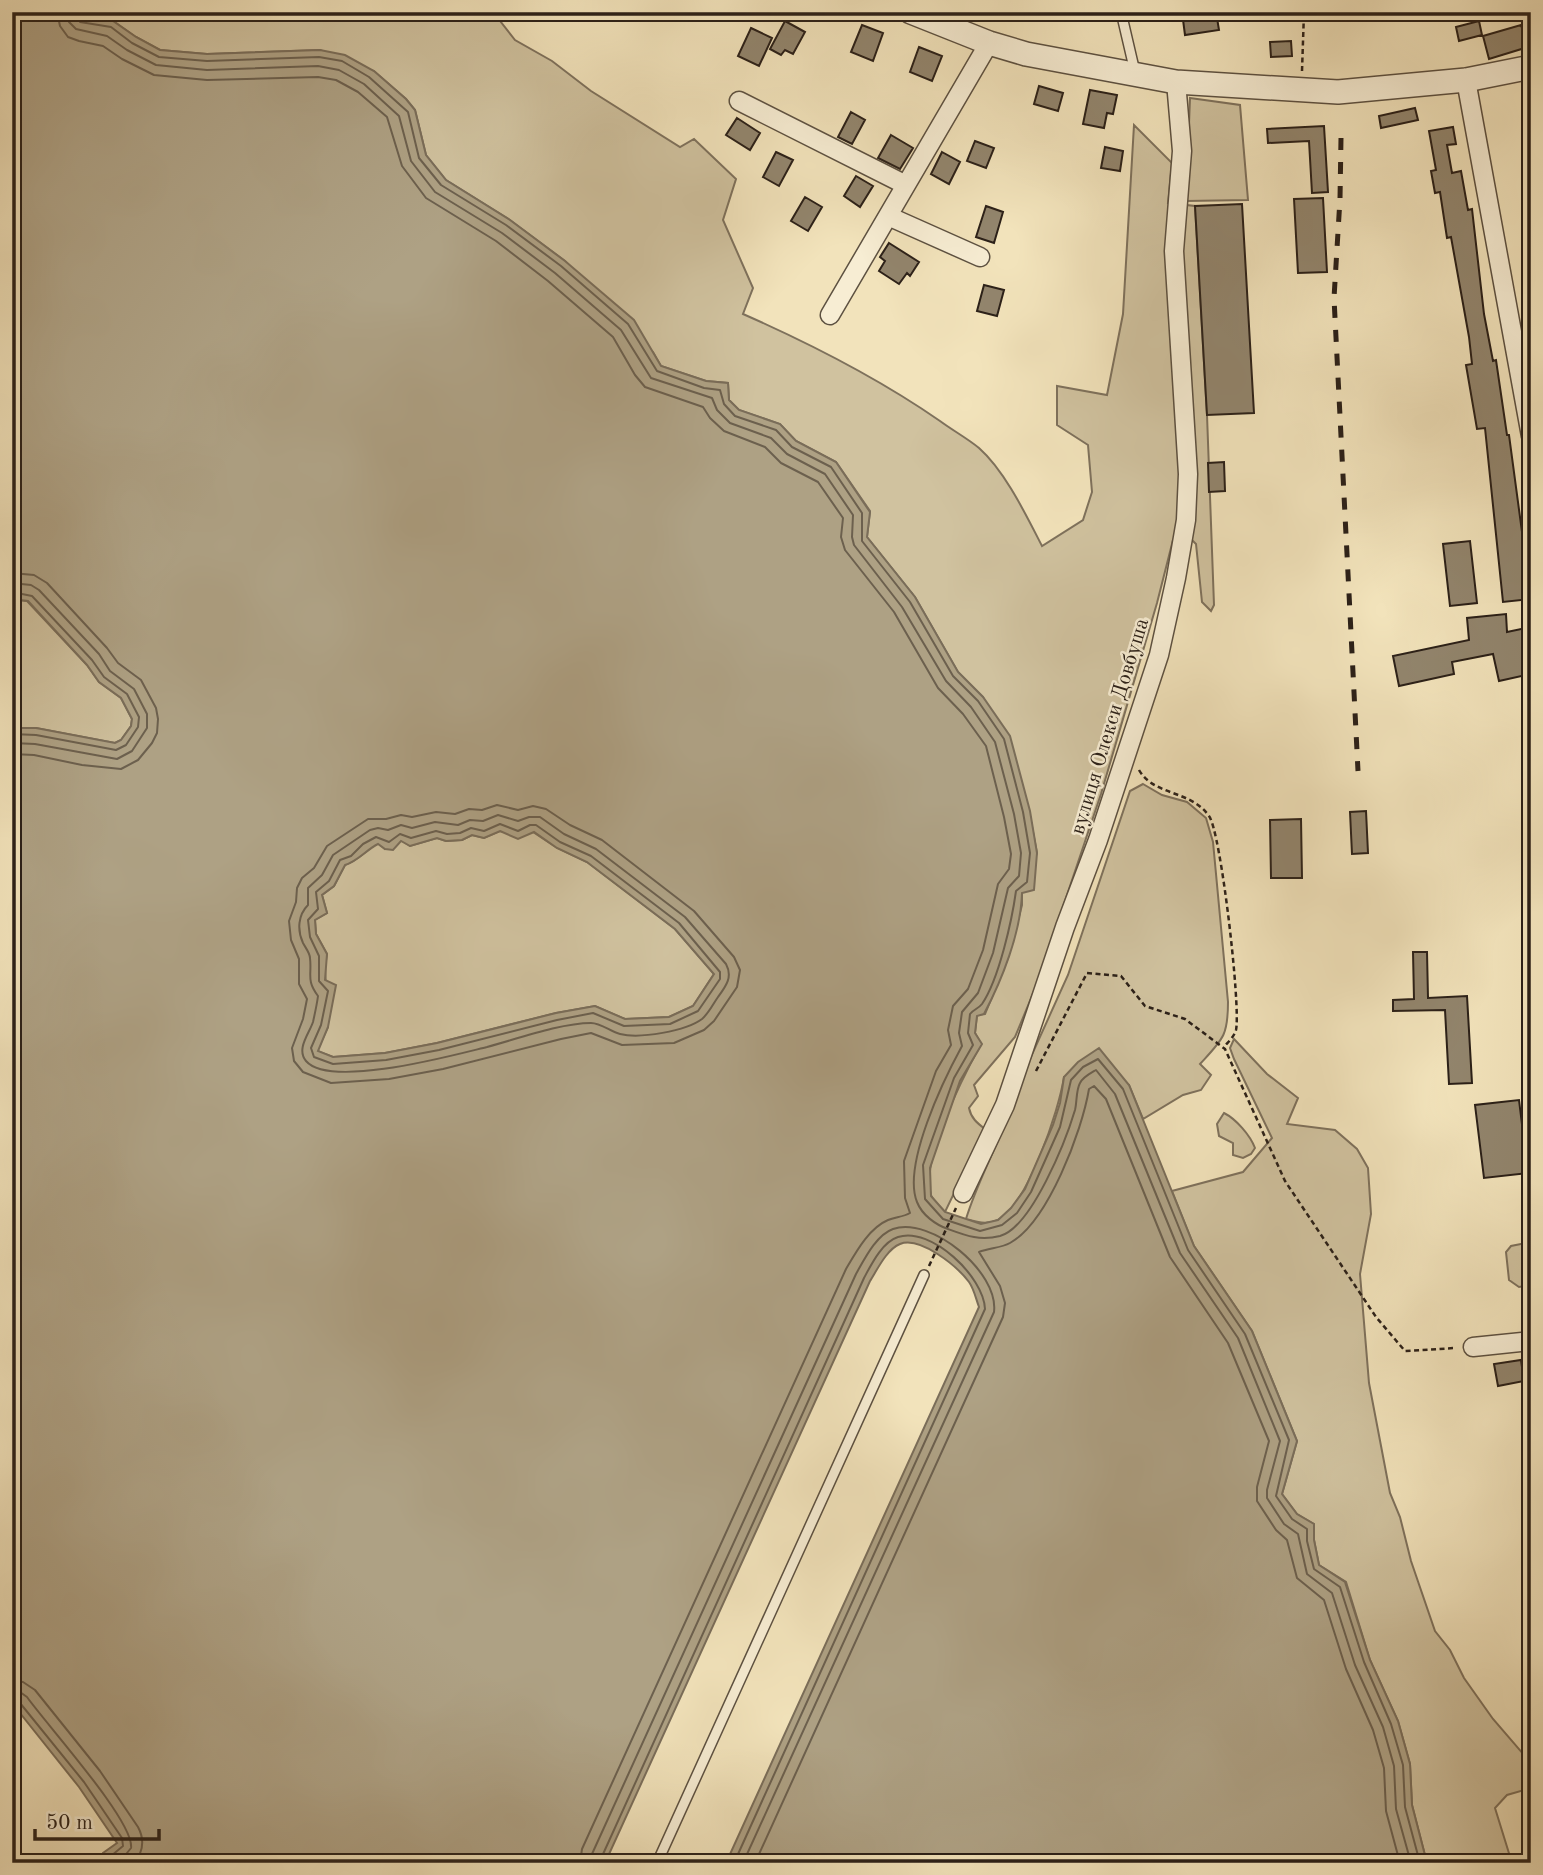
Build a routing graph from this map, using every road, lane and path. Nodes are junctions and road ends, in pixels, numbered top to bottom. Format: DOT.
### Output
graph roads {
  1 [pos="911,12"];
  2 [pos="1121,12"];
  3 [pos="1304,12"];
  4 [pos="989,43"];
  5 [pos="1531,68"];
  6 [pos="1136,75"];
  7 [pos="1301,76"];
  8 [pos="1466,80"];
  9 [pos="1175,82"];
  10 [pos="738,101"];
  11 [pos="906,185"];
  12 [pos="888,216"];
  13 [pos="980,257"];
  14 [pos="830,315"];
  15 [pos="1531,436"];
  16 [pos="1128,748"];
  17 [pos="1224,1048"];
  18 [pos="1036,1071"];
  19 [pos="963,1193"];
  20 [pos="925,1275"];
  21 [pos="1531,1342"];
  22 [pos="1473,1347"];
  23 [pos="657,1863"];
  1 -- 4 [label="street"];
  2 -- 6 [label="lane"];
  3 -- 7 [label="path"];
  4 -- 6 [label="street"];
  4 -- 11 [label="street"];
  5 -- 8 [label="street"];
  6 -- 9 [label="street"];
  8 -- 9 [label="street"];
  8 -- 15 [label="street"];
  9 -- 16 [label="street, вулиця Олекси Довбуша"];
  10 -- 11 [label="street"];
  11 -- 12 [label="street"];
  12 -- 13 [label="street"];
  12 -- 14 [label="street"];
  16 -- 17 [label="path"];
  16 -- 19 [label="street, вулиця Олекси Довбуша"];
  17 -- 18 [label="path"];
  17 -- 22 [label="path"];
  19 -- 20 [label="path"];
  20 -- 23 [label="lane"];
  21 -- 22 [label="street"];
}
